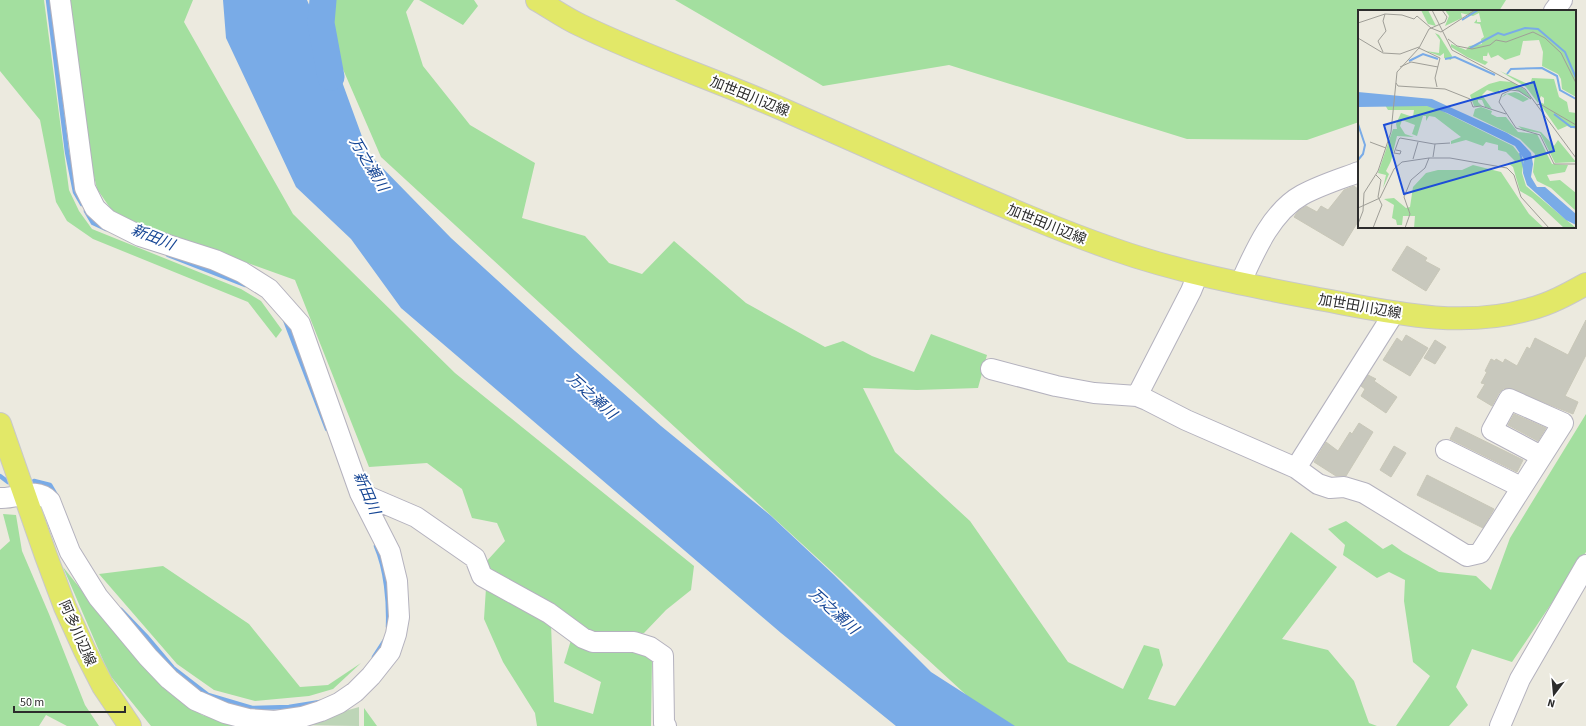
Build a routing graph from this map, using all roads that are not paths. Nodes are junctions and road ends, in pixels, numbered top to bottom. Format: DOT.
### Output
graph roads {
  1 [pos="60,0"];
  2 [pos="537,0"];
  3 [pos="1562,0"];
  4 [pos="1555,10"];
  5 [pos="1358,172"];
  6 [pos="1198,274"];
  7 [pos="1240,284"];
  8 [pos="1586,284"];
  9 [pos="1394,313"];
  10 [pos="991,368"];
  11 [pos="1137,396"];
  12 [pos="0,424"];
  13 [pos="1446,450"];
  14 [pos="1541,456"];
  15 [pos="1296,468"];
  16 [pos="1520,487"];
  17 [pos="360,493"];
  18 [pos="24,495"];
  19 [pos="0,498"];
  20 [pos="1586,565"];
  21 [pos="130,726"];
  22 [pos="666,726"];
  23 [pos="1500,726"];
  1 -- 17 [label="street"];
  2 -- 6 [label="main road, 加世田川辺線"];
  3 -- 4 [label="street"];
  5 -- 7 [label="street"];
  6 -- 7 [label="main road, 加世田川辺線"];
  6 -- 11 [label="street"];
  7 -- 9 [label="main road, 加世田川辺線"];
  8 -- 9 [label="main road, 加世田川辺線"];
  9 -- 15 [label="street"];
  10 -- 11 [label="street"];
  11 -- 15 [label="street"];
  12 -- 18 [label="main road, 阿多川辺線"];
  13 -- 16 [label="street"];
  14 -- 16 [label="street"];
  15 -- 16 [label="street"];
  17 -- 18 [label="street"];
  17 -- 22 [label="street"];
  18 -- 19 [label="street"];
  18 -- 21 [label="main road, 阿多川辺線"];
  20 -- 23 [label="street"];
}
